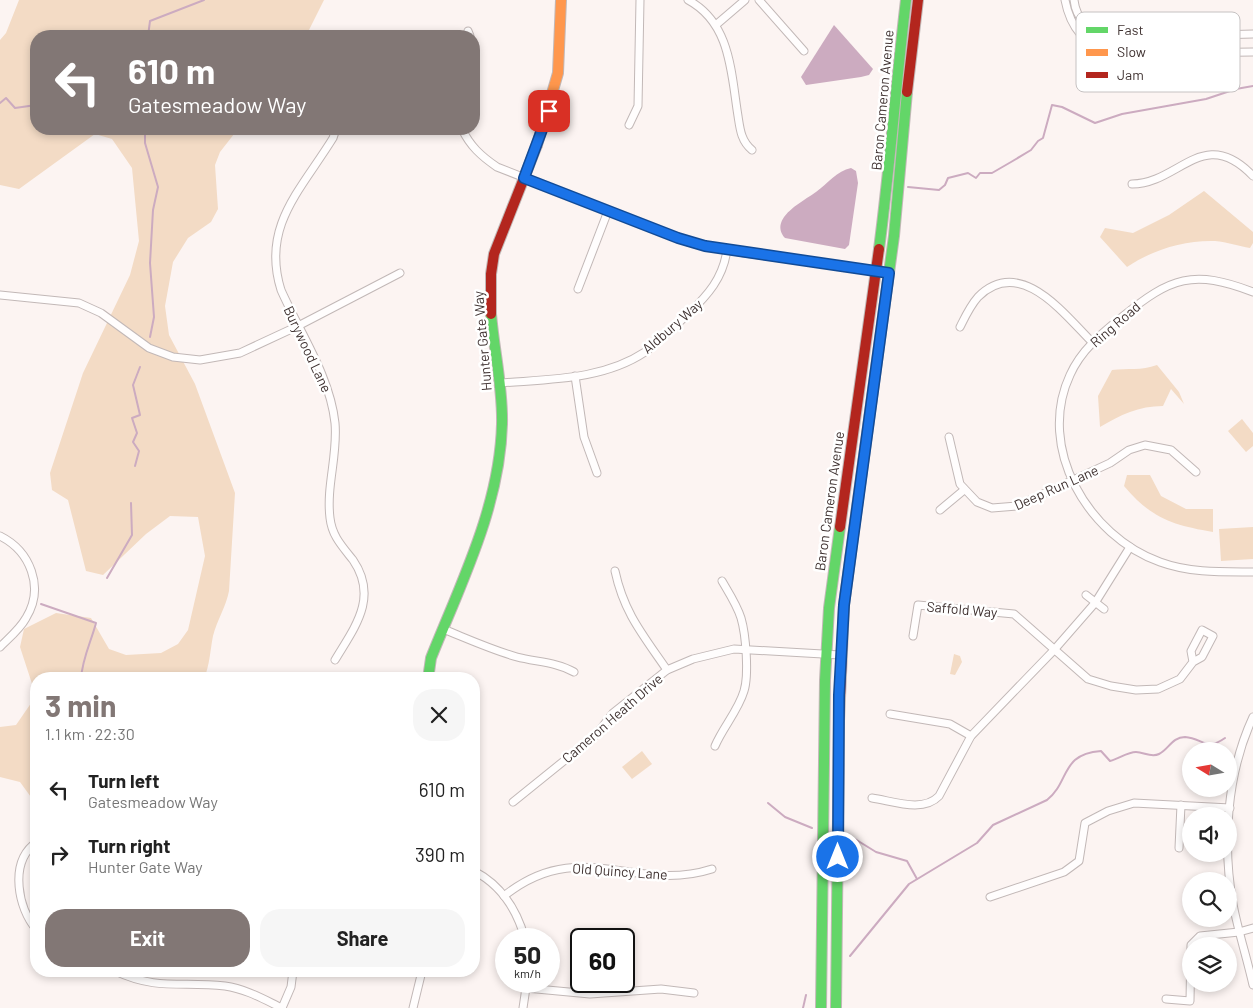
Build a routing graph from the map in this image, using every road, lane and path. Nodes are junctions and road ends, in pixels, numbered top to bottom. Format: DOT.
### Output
graph roads {
  1 [pos="561,0"];
  2 [pos="640,0"];
  3 [pos="688,0"];
  4 [pos="745,0"];
  5 [pos="759,0"];
  6 [pos="906,0"];
  7 [pos="918,0"];
  8 [pos="1065,0"];
  9 [pos="1074,0"];
  10 [pos="1078,12"];
  11 [pos="717,24"];
  12 [pos="1076,28"];
  13 [pos="1253,34"];
  14 [pos="1240,35"];
  15 [pos="804,51"];
  16 [pos="1240,52"];
  17 [pos="1253,52"];
  18 [pos="629,125"];
  19 [pos="334,135"];
  20 [pos="465,135"];
  21 [pos="752,150"];
  22 [pos="1253,176"];
  23 [pos="524,178"];
  24 [pos="1132,184"];
  25 [pos="608,211"];
  26 [pos="728,250"];
  27 [pos="875,271"];
  28 [pos="400,273"];
  29 [pos="889,273"];
  30 [pos="578,289"];
  31 [pos="1253,292"];
  32 [pos="0,295"];
  33 [pos="298,326"];
  34 [pos="960,327"];
  35 [pos="1092,342"];
  36 [pos="575,376"];
  37 [pos="500,383"];
  38 [pos="949,437"];
  39 [pos="1196,472"];
  40 [pos="597,473"];
  41 [pos="1072,480"];
  42 [pos="964,490"];
  43 [pos="940,510"];
  44 [pos="0,536"];
  45 [pos="1130,547"];
  46 [pos="614,571"];
  47 [pos="1253,572"];
  48 [pos="722,581"];
  49 [pos="1086,595"];
  50 [pos="1095,603"];
  51 [pos="1104,609"];
  52 [pos="443,629"];
  53 [pos="913,636"];
  54 [pos="0,647"];
  55 [pos="744,649"];
  56 [pos="1054,650"];
  57 [pos="826,654"];
  58 [pos="840,655"];
  59 [pos="335,660"];
  60 [pos="1192,662"];
  61 [pos="667,670"];
  62 [pos="429,672"];
  63 [pos="574,672"];
  64 [pos="890,714"];
  65 [pos="1253,717"];
  66 [pos="971,736"];
  67 [pos="715,746"];
  68 [pos="872,798"];
  69 [pos="513,802"];
  70 [pos="1180,805"];
  71 [pos="1213,807"];
  72 [pos="1230,807"];
  73 [pos="1179,848"];
  74 [pos="30,849"];
  75 [pos="1229,862"];
  76 [pos="712,869"];
  77 [pos="480,875"];
  78 [pos="504,896"];
  79 [pos="990,897"];
  80 [pos="30,920"];
  81 [pos="521,928"];
  82 [pos="1253,928"];
  83 [pos="1239,932"];
  84 [pos="130,977"];
  85 [pos="292,977"];
  86 [pos="421,977"];
  87 [pos="1253,985"];
  88 [pos="560,989"];
  89 [pos="526,993"];
  90 [pos="694,993"];
  91 [pos="1166,999"];
  92 [pos="282,1008"];
  93 [pos="413,1008"];
  94 [pos="523,1008"];
  95 [pos="821,1008"];
  96 [pos="836,1008"];
  1 -- 23 [label="main road, Hunter Gate Way"];
  2 -- 18 [label="street"];
  3 -- 11 [label="street"];
  4 -- 11 [label="street"];
  5 -- 15 [label="street"];
  6 -- 27 [label="main road, Baron Cameron Avenue"];
  7 -- 29 [label="main road, Baron Cameron Avenue"];
  8 -- 12 [label="street"];
  9 -- 10 [label="street"];
  11 -- 21 [label="street"];
  13 -- 14 [label="street"];
  16 -- 17 [label="street"];
  19 -- 33 [label="street, Burywood Lane"];
  20 -- 23 [label="street"];
  22 -- 24 [label="street"];
  23 -- 25 [label="street"];
  23 -- 37 [label="main road, Hunter Gate Way"];
  25 -- 26 [label="street"];
  25 -- 30 [label="street"];
  26 -- 27 [label="street"];
  26 -- 36 [label="street, Aldbury Way"];
  27 -- 29 [label="street"];
  27 -- 57 [label="main road, Baron Cameron Avenue"];
  28 -- 33 [label="street"];
  29 -- 58 [label="main road, Baron Cameron Avenue"];
  31 -- 35 [label="street, Ring Road"];
  32 -- 33 [label="street"];
  33 -- 59 [label="street, Burywood Lane"];
  34 -- 35 [label="street"];
  35 -- 41 [label="street, Ring Road"];
  36 -- 37 [label="street, Aldbury Way"];
  36 -- 40 [label="street"];
  37 -- 52 [label="main road, Hunter Gate Way"];
  38 -- 42 [label="street, Deep Run Lane"];
  39 -- 41 [label="street, Deep Run Lane"];
  41 -- 42 [label="street, Deep Run Lane"];
  41 -- 45 [label="street, Ring Road"];
  42 -- 43 [label="street"];
  44 -- 54 [label="street"];
  45 -- 47 [label="street, Ring Road"];
  45 -- 50 [label="street"];
  46 -- 61 [label="street"];
  48 -- 55 [label="street"];
  49 -- 50 [label="street"];
  50 -- 51 [label="street"];
  50 -- 56 [label="street"];
  52 -- 62 [label="main road, Hunter Gate Way"];
  52 -- 63 [label="street"];
  53 -- 56 [label="street, Saffold Way"];
  55 -- 57 [label="street, Cameron Heath Drive"];
  55 -- 61 [label="street, Cameron Heath Drive"];
  55 -- 67 [label="street"];
  56 -- 60 [label="street, Saffold Way"];
  56 -- 66 [label="street"];
  57 -- 58 [label="street, Cameron Heath Drive"];
  57 -- 95 [label="main road, Baron Cameron Avenue"];
  58 -- 96 [label="main road, Baron Cameron Avenue"];
  61 -- 69 [label="street, Cameron Heath Drive"];
  64 -- 66 [label="street"];
  65 -- 72 [label="street"];
  66 -- 68 [label="street"];
  70 -- 71 [label="street"];
  70 -- 73 [label="street"];
  70 -- 79 [label="street"];
  74 -- 80 [label="street"];
  75 -- 83 [label="street"];
  76 -- 78 [label="street, Old Quincy Lane"];
  77 -- 78 [label="street"];
  78 -- 81 [label="street"];
  82 -- 83 [label="street"];
  83 -- 87 [label="street"];
  83 -- 91 [label="street"];
  84 -- 92 [label="street"];
  85 -- 92 [label="street"];
  86 -- 93 [label="street"];
  88 -- 90 [label="street"];
  89 -- 94 [label="street"];
}
